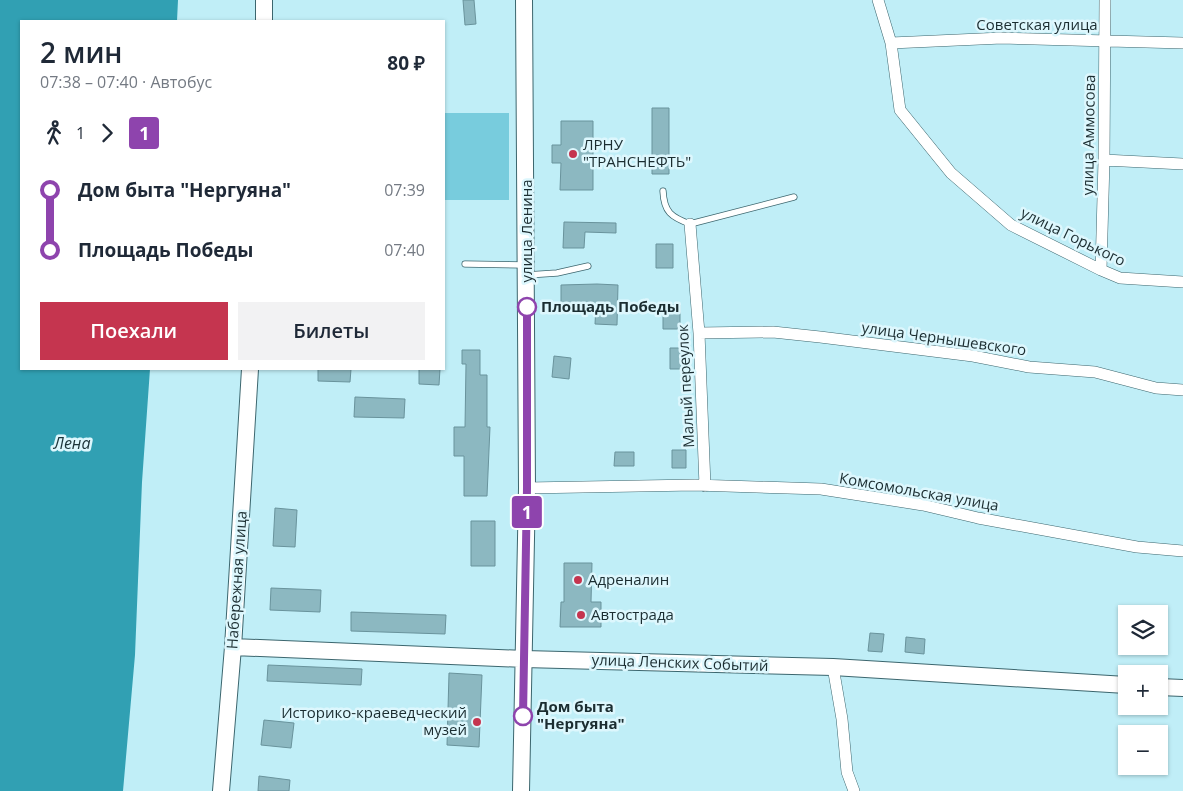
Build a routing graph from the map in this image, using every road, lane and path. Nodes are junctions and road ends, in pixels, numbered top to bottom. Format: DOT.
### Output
graph roads {
  1 [pos="264,0"];
  2 [pos="524,0"];
  3 [pos="878,0"];
  4 [pos="1105,0"];
  5 [pos="264,20"];
  6 [pos="1106,40"];
  7 [pos="1183,42"];
  8 [pos="891,43"];
  9 [pos="1104,160"];
  10 [pos="1183,164"];
  11 [pos="663,191"];
  12 [pos="794,197"];
  13 [pos="690,224"];
  14 [pos="465,264"];
  15 [pos="588,266"];
  16 [pos="527,270"];
  17 [pos="1101,270"];
  18 [pos="1183,282"];
  19 [pos="699,333"];
  20 [pos="250,370"];
  21 [pos="1183,390"];
  22 [pos="705,486"];
  23 [pos="527,488"];
  24 [pos="1183,551"];
  25 [pos="233,646"];
  26 [pos="524,659"];
  27 [pos="833,667"];
  28 [pos="1118,685"];
  29 [pos="1168,687"];
  30 [pos="1183,688"];
  31 [pos="221,791"];
  32 [pos="521,791"];
  33 [pos="854,791"];
  1 -- 5 [label="street"];
  2 -- 16 [label="street, улица Ленина"];
  3 -- 8 [label="street, улица Горького"];
  4 -- 6 [label="street, улица Аммосова"];
  6 -- 7 [label="street, Советская улица"];
  6 -- 8 [label="street, Советская улица"];
  6 -- 9 [label="street, улица Аммосова"];
  8 -- 17 [label="street, улица Горького"];
  9 -- 10 [label="street"];
  9 -- 17 [label="street, улица Аммосова"];
  11 -- 13 [label="lane"];
  12 -- 13 [label="lane"];
  13 -- 19 [label="street, Малый переулок"];
  14 -- 16 [label="lane"];
  15 -- 16 [label="lane"];
  16 -- 23 [label="street, улица Ленина"];
  17 -- 18 [label="street, улица Горького"];
  19 -- 21 [label="street, улица Чернышевского"];
  19 -- 22 [label="street, Малый переулок"];
  20 -- 25 [label="street, Набережная улица"];
  22 -- 23 [label="street, Комсомольская улица"];
  22 -- 24 [label="street, Комсомольская улица"];
  23 -- 26 [label="street, улица Ленина"];
  25 -- 26 [label="street, улица Ленских Событий"];
  25 -- 31 [label="street, Набережная улица"];
  26 -- 27 [label="street, улица Ленских Событий"];
  26 -- 32 [label="street, улица Ленина"];
  27 -- 28 [label="street, улица Ленских Событий"];
  27 -- 33 [label="street"];
  29 -- 30 [label="street"];
}
